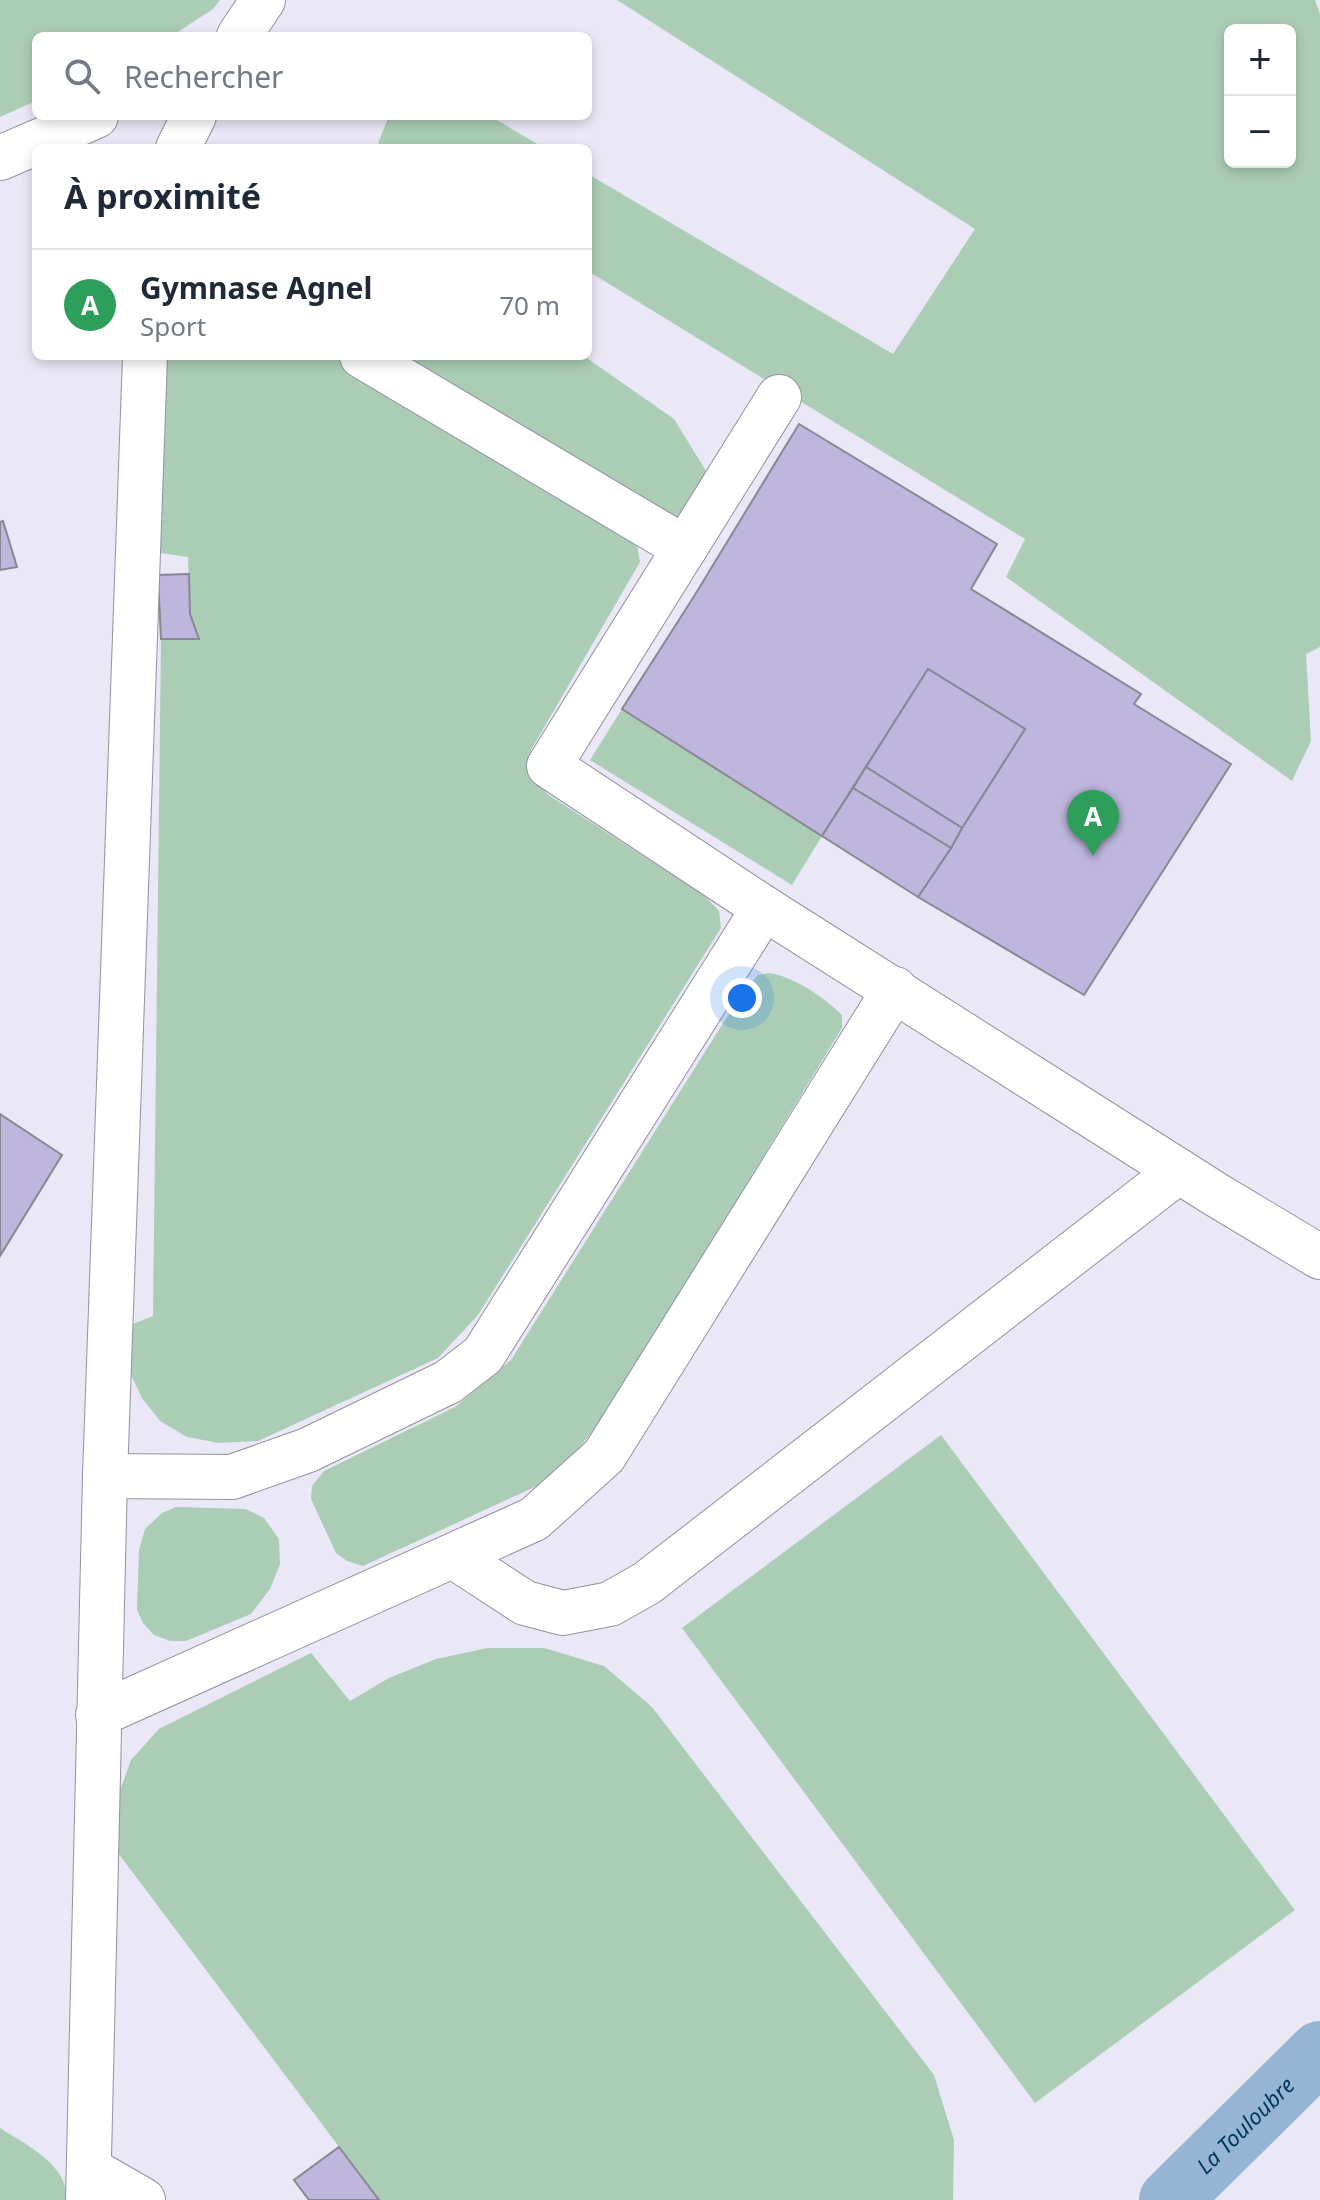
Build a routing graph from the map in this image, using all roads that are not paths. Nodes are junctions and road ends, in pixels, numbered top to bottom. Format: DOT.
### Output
graph roads {
  1 [pos="263,0"];
  2 [pos="242,32"];
  3 [pos="88,120"];
  4 [pos="192,120"];
  5 [pos="38,144"];
  6 [pos="180,144"];
  7 [pos="145,360"];
  8 [pos="369,360"];
  9 [pos="779,397"];
  10 [pos="685,548"];
  11 [pos="764,908"];
  12 [pos="895,989"];
  13 [pos="1179,1171"];
  14 [pos="1320,1257"];
  15 [pos="105,1476"];
  16 [pos="453,1556"];
  17 [pos="98,1715"];
  18 [pos="88,2184"];
  19 [pos="143,2200"];
  1 -- 2 [label="street"];
  3 -- 5 [label="street"];
  4 -- 6 [label="street"];
  7 -- 15 [label="street"];
  8 -- 10 [label="street"];
  9 -- 10 [label="street"];
  10 -- 11 [label="street"];
  11 -- 12 [label="street"];
  11 -- 15 [label="street"];
  12 -- 13 [label="street"];
  12 -- 16 [label="street"];
  13 -- 14 [label="street"];
  13 -- 16 [label="street"];
  15 -- 17 [label="street"];
  16 -- 17 [label="street"];
  17 -- 18 [label="street"];
  18 -- 19 [label="street"];
}
